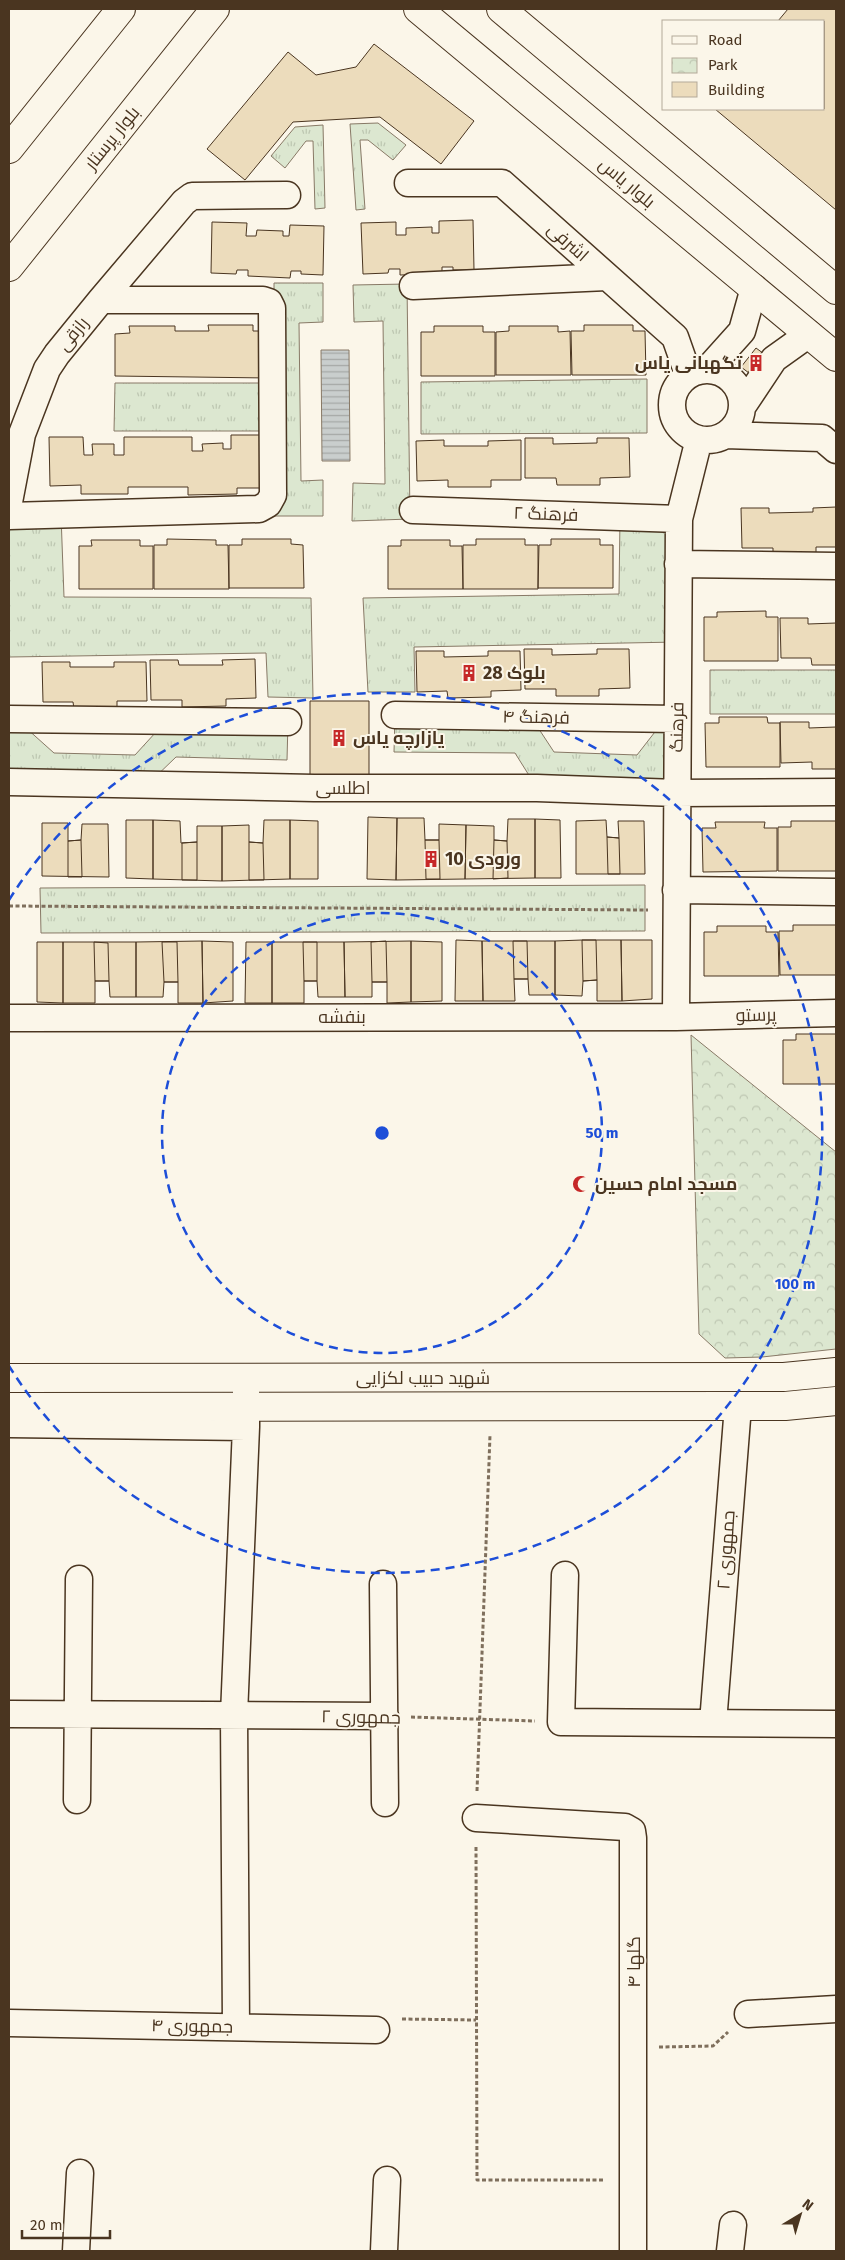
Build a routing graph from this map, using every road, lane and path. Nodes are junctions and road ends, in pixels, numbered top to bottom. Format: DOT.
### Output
graph roads {
  1 [pos="121,9"];
  2 [pos="215,9"];
  3 [pos="418,9"];
  4 [pos="501,9"];
  5 [pos="9,149"];
  6 [pos="408,183"];
  7 [pos="287,195"];
  8 [pos="9,267"];
  9 [pos="607,277"];
  10 [pos="413,286"];
  11 [pos="754,288"];
  12 [pos="836,290"];
  13 [pos="101,300"];
  14 [pos="809,334"];
  15 [pos="836,357"];
  16 [pos="698,372"];
  17 [pos="742,407"];
  18 [pos="725,435"];
  19 [pos="699,439"];
  20 [pos="836,450"];
  21 [pos="9,502"];
  22 [pos="413,510"];
  23 [pos="9,516"];
  24 [pos="679,519"];
  25 [pos="678,564"];
  26 [pos="836,566"];
  27 [pos="394,715"];
  28 [pos="9,719"];
  29 [pos="677,719"];
  30 [pos="288,722"];
  31 [pos="9,782"];
  32 [pos="836,792"];
  33 [pos="676,793"];
  34 [pos="836,892"];
  35 [pos="676,900"];
  36 [pos="9,906"];
  37 [pos="836,1013"];
  38 [pos="676,1016"];
  39 [pos="9,1018"];
  40 [pos="836,1372"];
  41 [pos="686,1377"];
  42 [pos="9,1378"];
  43 [pos="246,1378"];
  44 [pos="836,1400"];
  45 [pos="687,1406"];
  46 [pos="738,1406"];
  47 [pos="9,1407"];
  48 [pos="246,1417"];
  49 [pos="9,1424"];
  50 [pos="565,1575"];
  51 [pos="79,1580"];
  52 [pos="383,1584"];
  53 [pos="9,1714"];
  54 [pos="79,1715"];
  55 [pos="234,1716"];
  56 [pos="385,1716"];
  57 [pos="561,1722"];
  58 [pos="713,1723"];
  59 [pos="836,1724"];
  60 [pos="77,1800"];
  61 [pos="385,1803"];
  62 [pos="476,1818"];
  63 [pos="836,2009"];
  64 [pos="748,2014"];
  65 [pos="476,2020"];
  66 [pos="9,2023"];
  67 [pos="236,2027"];
  68 [pos="376,2030"];
  69 [pos="634,2048"];
  70 [pos="80,2173"];
  71 [pos="386,2180"];
  72 [pos="477,2180"];
  73 [pos="634,2180"];
  74 [pos="733,2225"];
  75 [pos="76,2251"];
  76 [pos="384,2251"];
  77 [pos="633,2251"];
  78 [pos="730,2251"];
  1 -- 5 [label="street"];
  2 -- 8 [label="street, بلوار پرستار"];
  3 -- 11 [label="street, بلوار یاس"];
  4 -- 12 [label="street"];
  6 -- 9 [label="street, اشرفی"];
  7 -- 13 [label="street, رازقی"];
  9 -- 10 [label="street"];
  9 -- 16 [label="street, اشرفی"];
  11 -- 14 [label="street, بلوار یاس"];
  11 -- 16 [label="street"];
  13 -- 21 [label="street, رازقی"];
  13 -- 23 [label="street"];
  14 -- 15 [label="street, بلوار یاس"];
  14 -- 17 [label="street"];
  16 -- 17 [label="street"];
  16 -- 19 [label="street"];
  17 -- 18 [label="street"];
  18 -- 19 [label="street"];
  18 -- 20 [label="street"];
  19 -- 24 [label="street, فرهنگ"];
  22 -- 24 [label="street, فرهنگ ۲"];
  24 -- 25 [label="street, فرهنگ"];
  25 -- 26 [label="street"];
  25 -- 29 [label="street, فرهنگ"];
  27 -- 29 [label="street, فرهنگ ۴"];
  28 -- 30 [label="street"];
  29 -- 33 [label="street, فرهنگ"];
  31 -- 33 [label="street, اطلسی"];
  32 -- 33 [label="street, اطلسی"];
  33 -- 35 [label="street, فرهنگ"];
  34 -- 35 [label="street"];
  35 -- 36 [label="path"];
  35 -- 38 [label="street, فرهنگ"];
  37 -- 38 [label="street, پرستو"];
  38 -- 39 [label="street, بنفشه"];
  40 -- 41 [label="street, شهید حبیب لکزایی"];
  41 -- 43 [label="street, شهید حبیب لکزایی"];
  41 -- 45 [label="street"];
  42 -- 43 [label="street, شهید حبیب لکزایی"];
  43 -- 48 [label="street"];
  44 -- 46 [label="street, شهید حبیب لکزایی"];
  45 -- 46 [label="street, شهید حبیب لکزایی"];
  45 -- 48 [label="street, شهید حبیب لکزایی"];
  46 -- 58 [label="street, جمهوری ۲"];
  47 -- 48 [label="street, شهید حبیب لکزایی"];
  48 -- 49 [label="street"];
  48 -- 55 [label="street"];
  50 -- 57 [label="street"];
  51 -- 54 [label="street"];
  52 -- 56 [label="street"];
  53 -- 54 [label="street, جمهوری ۲"];
  54 -- 55 [label="street, جمهوری ۲"];
  54 -- 60 [label="street"];
  55 -- 56 [label="street, جمهوری ۲"];
  55 -- 67 [label="street"];
  56 -- 57 [label="path, جمهوری ۲"];
  56 -- 61 [label="street"];
  57 -- 58 [label="street"];
  58 -- 59 [label="street"];
  62 -- 69 [label="street, گلها ۴"];
  63 -- 64 [label="street"];
  64 -- 69 [label="path"];
  65 -- 68 [label="path"];
  66 -- 67 [label="street, جمهوری ۴"];
  67 -- 68 [label="street, جمهوری ۴"];
  69 -- 73 [label="street, گلها ۴"];
  70 -- 75 [label="street"];
  71 -- 76 [label="street"];
  72 -- 73 [label="path"];
  73 -- 77 [label="street, گلها ۴"];
  74 -- 78 [label="street"];
}
